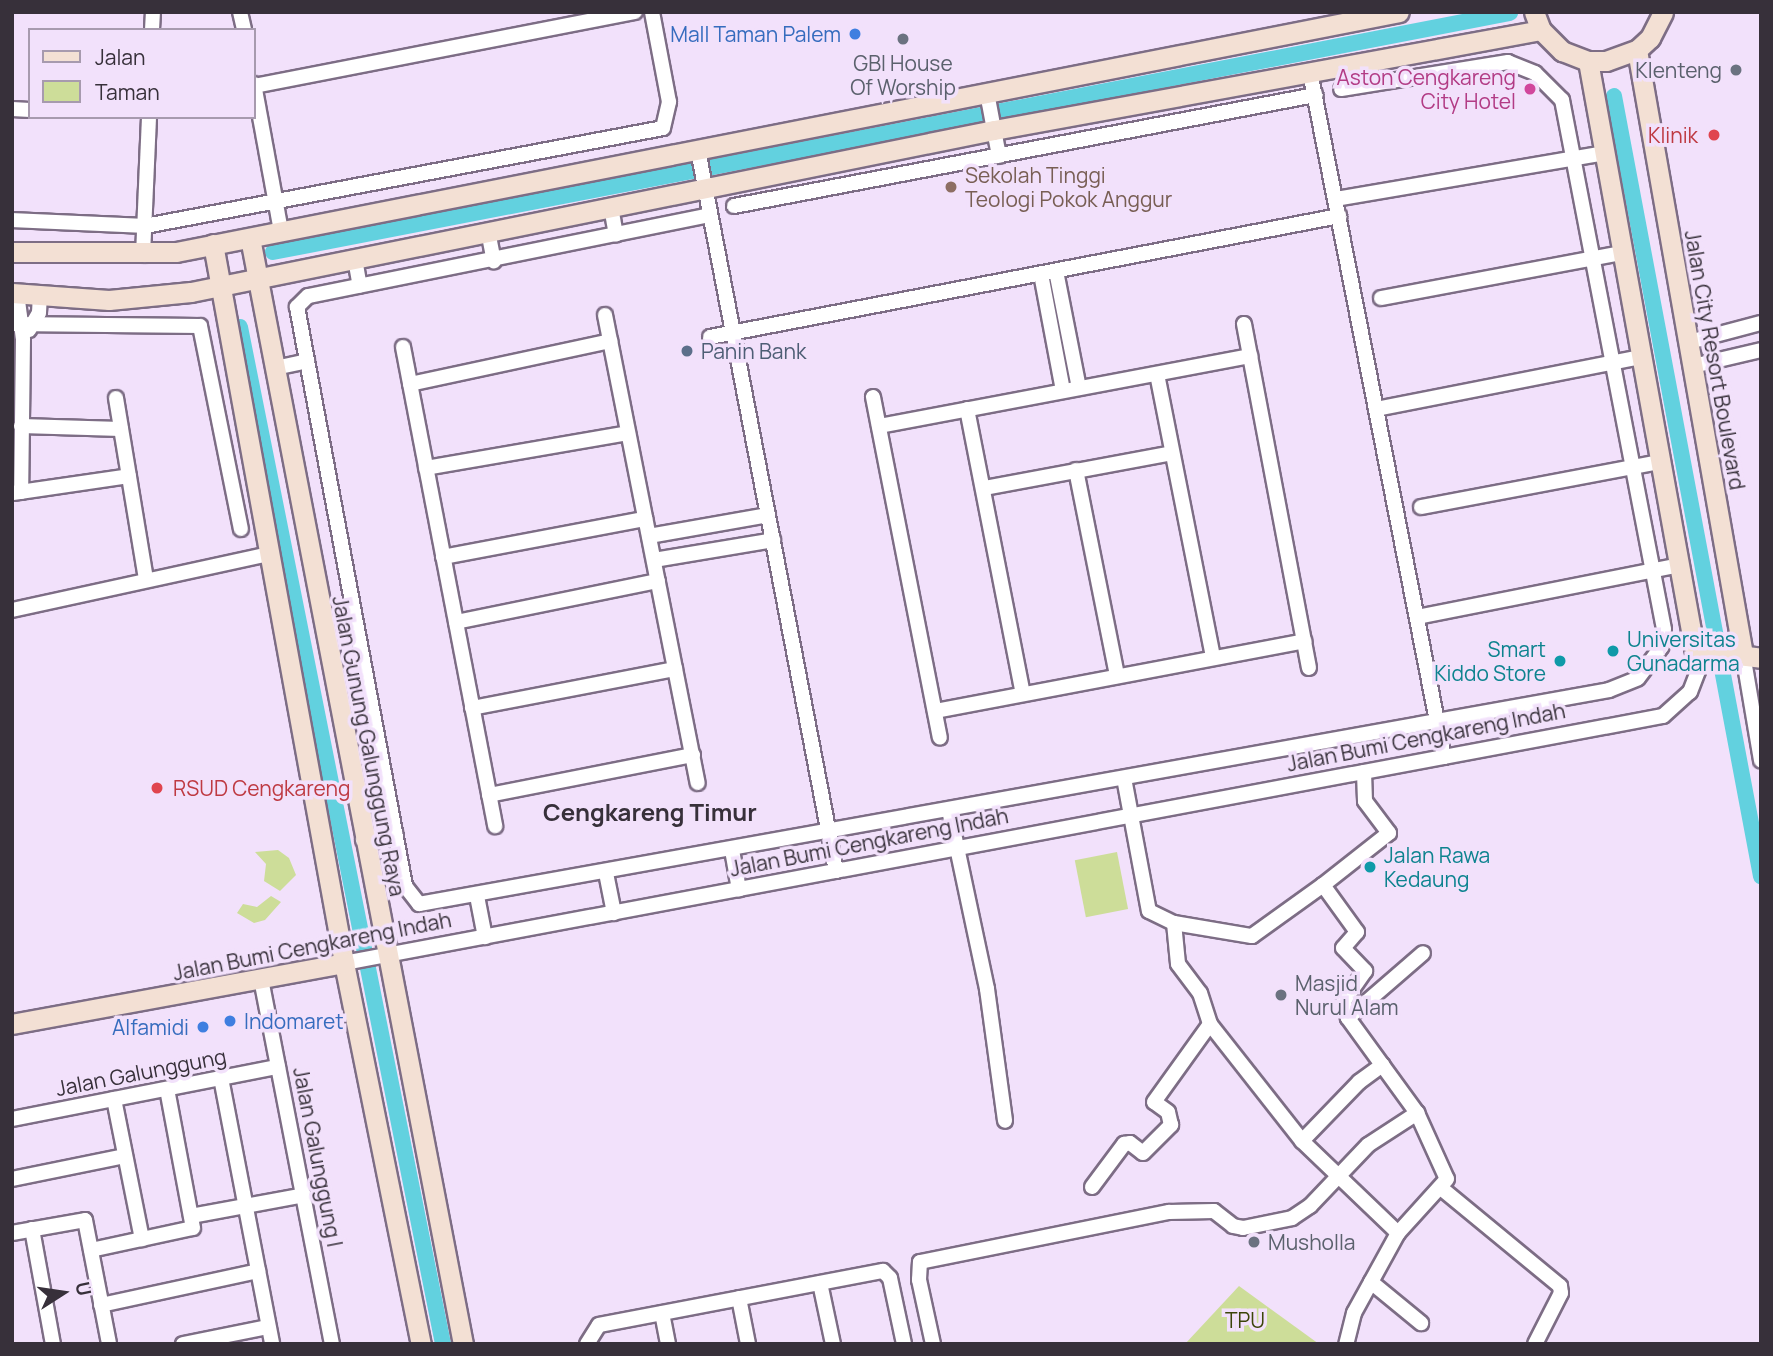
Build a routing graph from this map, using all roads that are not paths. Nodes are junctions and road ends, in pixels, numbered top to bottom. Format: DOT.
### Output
graph roads {
  1 [pos="635,12"];
  2 [pos="652,12"];
  3 [pos="1399,12"];
  4 [pos="1663,12"];
  5 [pos="1538,21"];
  6 [pos="1637,50"];
  7 [pos="1588,61"];
  8 [pos="1310,72"];
  9 [pos="256,85"];
  10 [pos="1341,89"];
  11 [pos="256,95"];
  12 [pos="1315,95"];
  13 [pos="988,99"];
  14 [pos="1165,99"];
  15 [pos="149,119"];
  16 [pos="1170,123"];
  17 [pos="993,126"];
  18 [pos="1604,153"];
  19 [pos="698,154"];
  20 [pos="999,156"];
  21 [pos="1575,159"];
  22 [pos="704,184"];
  23 [pos="1336,199"];
  24 [pos="276,200"];
  25 [pos="734,206"];
  26 [pos="611,207"];
  27 [pos="710,215"];
  28 [pos="1339,216"];
  29 [pos="12,220"];
  30 [pos="145,226"];
  31 [pos="281,231"];
  32 [pos="488,232"];
  33 [pos="616,235"];
  34 [pos="250,238"];
  35 [pos="213,244"];
  36 [pos="12,252"];
  37 [pos="1622,253"];
  38 [pos="144,255"];
  39 [pos="1594,258"];
  40 [pos="355,259"];
  41 [pos="494,261"];
  42 [pos="1056,271"];
  43 [pos="1041,274"];
  44 [pos="257,278"];
  45 [pos="220,286"];
  46 [pos="360,286"];
  47 [pos="15,293"];
  48 [pos="40,295"];
  49 [pos="1381,298"];
  50 [pos="605,315"];
  51 [pos="21,324"];
  52 [pos="1244,324"];
  53 [pos="1761,324"];
  54 [pos="731,332"];
  55 [pos="710,337"];
  56 [pos="610,341"];
  57 [pos="1689,342"];
  58 [pos="403,347"];
  59 [pos="1761,350"];
  60 [pos="1250,356"];
  61 [pos="1642,357"];
  62 [pos="307,361"];
  63 [pos="1614,363"];
  64 [pos="1693,366"];
  65 [pos="275,368"];
  66 [pos="1157,374"];
  67 [pos="237,381"];
  68 [pos="410,384"];
  69 [pos="214,386"];
  70 [pos="1079,387"];
  71 [pos="1063,390"];
  72 [pos="873,397"];
  73 [pos="116,398"];
  74 [pos="967,409"];
  75 [pos="1376,409"];
  76 [pos="21,426"];
  77 [pos="879,426"];
  78 [pos="121,429"];
  79 [pos="628,433"];
  80 [pos="1172,453"];
  81 [pos="1660,462"];
  82 [pos="1634,467"];
  83 [pos="426,468"];
  84 [pos="1076,470"];
  85 [pos="129,476"];
  86 [pos="984,488"];
  87 [pos="17,493"];
  88 [pos="1421,507"];
  89 [pos="768,515"];
  90 [pos="645,519"];
  91 [pos="242,529"];
  92 [pos="649,536"];
  93 [pos="773,540"];
  94 [pos="269,554"];
  95 [pos="443,557"];
  96 [pos="654,561"];
  97 [pos="1679,565"];
  98 [pos="1655,570"];
  99 [pos="146,580"];
  100 [pos="658,581"];
  101 [pos="12,610"];
  102 [pos="1417,617"];
  103 [pos="456,622"];
  104 [pos="1304,641"];
  105 [pos="1745,656"];
  106 [pos="1703,657"];
  107 [pos="1213,658"];
  108 [pos="1309,668"];
  109 [pos="676,669"];
  110 [pos="1117,676"];
  111 [pos="1023,694"];
  112 [pos="472,708"];
  113 [pos="935,711"];
  114 [pos="1437,721"];
  115 [pos="940,737"];
  116 [pos="693,755"];
  117 [pos="1444,757"];
  118 [pos="1761,760"];
  119 [pos="1364,772"];
  120 [pos="1124,778"];
  121 [pos="698,783"];
  122 [pos="489,795"];
  123 [pos="949,810"];
  124 [pos="1132,816"];
  125 [pos="495,826"];
  126 [pos="828,832"];
  127 [pos="395,833"];
  128 [pos="363,840"];
  129 [pos="957,848"];
  130 [pos="732,849"];
  131 [pos="835,871"];
  132 [pos="606,873"];
  133 [pos="1323,885"];
  134 [pos="739,889"];
  135 [pos="477,896"];
  136 [pos="614,913"];
  137 [pos="1174,923"];
  138 [pos="485,937"];
  139 [pos="1423,953"];
  140 [pos="382,956"];
  141 [pos="349,962"];
  142 [pos="261,979"];
  143 [pos="1348,1018"];
  144 [pos="12,1024"];
  145 [pos="1210,1024"];
  146 [pos="1382,1065"];
  147 [pos="278,1067"];
  148 [pos="221,1078"];
  149 [pos="167,1089"];
  150 [pos="114,1099"];
  151 [pos="1417,1113"];
  152 [pos="12,1119"];
  153 [pos="1005,1121"];
  154 [pos="1302,1141"];
  155 [pos="125,1156"];
  156 [pos="1338,1178"];
  157 [pos="12,1179"];
  158 [pos="1092,1187"];
  159 [pos="1441,1188"];
  160 [pos="304,1195"];
  161 [pos="245,1206"];
  162 [pos="192,1222"];
  163 [pos="32,1229"];
  164 [pos="12,1233"];
  165 [pos="1398,1233"];
  166 [pos="142,1239"];
  167 [pos="91,1250"];
  168 [pos="258,1271"];
  169 [pos="1371,1282"];
  170 [pos="820,1283"];
  171 [pos="739,1298"];
  172 [pos="101,1305"];
  173 [pos="662,1313"];
  174 [pos="1422,1323"];
  175 [pos="268,1327"];
  176 [pos="588,1339"];
  177 [pos="53,1344"];
  178 [pos="109,1344"];
  179 [pos="183,1344"];
  180 [pos="272,1344"];
  181 [pos="332,1344"];
  182 [pos="421,1344"];
  183 [pos="463,1344"];
  184 [pos="668,1344"];
  185 [pos="748,1344"];
  186 [pos="833,1344"];
  187 [pos="904,1344"];
  188 [pos="933,1344"];
  189 [pos="1346,1344"];
  190 [pos="1535,1344"];
  1 -- 9 [label="street"];
  2 -- 24 [label="street"];
  3 -- 13 [label="street"];
  4 -- 6 [label="street"];
  5 -- 7 [label="street"];
  5 -- 8 [label="street"];
  6 -- 7 [label="street"];
  6 -- 57 [label="street, Jalan City Resort Boulevard"];
  7 -- 18 [label="street"];
  8 -- 12 [label="street"];
  8 -- 14 [label="street"];
  10 -- 21 [label="street"];
  11 -- 24 [label="street"];
  12 -- 16 [label="street"];
  12 -- 23 [label="street"];
  13 -- 17 [label="street"];
  13 -- 19 [label="street"];
  14 -- 16 [label="street"];
  14 -- 17 [label="street"];
  15 -- 30 [label="street"];
  16 -- 20 [label="street"];
  17 -- 20 [label="street"];
  17 -- 22 [label="street"];
  18 -- 21 [label="street"];
  18 -- 37 [label="street"];
  19 -- 22 [label="street"];
  19 -- 31 [label="street"];
  20 -- 25 [label="street"];
  21 -- 23 [label="street"];
  21 -- 39 [label="street"];
  22 -- 26 [label="street"];
  22 -- 27 [label="street"];
  23 -- 28 [label="street"];
  24 -- 30 [label="street"];
  24 -- 31 [label="street"];
  26 -- 32 [label="street"];
  26 -- 33 [label="street"];
  27 -- 33 [label="street"];
  27 -- 54 [label="street"];
  28 -- 42 [label="street"];
  28 -- 75 [label="street"];
  29 -- 30 [label="street"];
  30 -- 38 [label="street"];
  31 -- 34 [label="street"];
  32 -- 40 [label="street"];
  32 -- 41 [label="street"];
  33 -- 41 [label="street"];
  34 -- 35 [label="street"];
  34 -- 44 [label="street, Jalan Gunung Galunggung Raya"];
  35 -- 38 [label="street"];
  35 -- 45 [label="street"];
  36 -- 38 [label="street"];
  37 -- 39 [label="street"];
  37 -- 61 [label="street"];
  39 -- 49 [label="street"];
  39 -- 63 [label="street"];
  40 -- 44 [label="street"];
  40 -- 46 [label="street"];
  41 -- 46 [label="street"];
  42 -- 43 [label="street"];
  42 -- 70 [label="street"];
  43 -- 54 [label="street"];
  43 -- 71 [label="street"];
  44 -- 45 [label="street"];
  44 -- 65 [label="street, Jalan Gunung Galunggung Raya"];
  45 -- 48 [label="street"];
  45 -- 67 [label="street"];
  46 -- 62 [label="street"];
  47 -- 48 [label="street"];
  47 -- 51 [label="street"];
  48 -- 51 [label="street"];
  50 -- 56 [label="street"];
  51 -- 69 [label="street"];
  51 -- 76 [label="street"];
  52 -- 60 [label="street"];
  53 -- 57 [label="street"];
  54 -- 55 [label="street"];
  54 -- 89 [label="street"];
  56 -- 68 [label="street"];
  56 -- 79 [label="street"];
  57 -- 64 [label="street, Jalan City Resort Boulevard"];
  58 -- 68 [label="street"];
  59 -- 64 [label="street"];
  60 -- 66 [label="street"];
  60 -- 104 [label="street"];
  61 -- 63 [label="street"];
  61 -- 81 [label="street"];
  62 -- 65 [label="street"];
  62 -- 127 [label="street"];
  63 -- 75 [label="street"];
  63 -- 82 [label="street"];
  64 -- 105 [label="street, Jalan City Resort Boulevard"];
  65 -- 128 [label="street, Jalan Gunung Galunggung Raya"];
  66 -- 70 [label="street"];
  66 -- 80 [label="street"];
  67 -- 69 [label="street"];
  67 -- 94 [label="street"];
  68 -- 83 [label="street"];
  69 -- 91 [label="street"];
  70 -- 71 [label="street"];
  71 -- 74 [label="street"];
  72 -- 77 [label="street"];
  73 -- 78 [label="street"];
  74 -- 77 [label="street"];
  74 -- 86 [label="street"];
  75 -- 102 [label="street"];
  76 -- 78 [label="street"];
  76 -- 87 [label="street"];
  77 -- 113 [label="street"];
  78 -- 85 [label="street"];
  79 -- 83 [label="street"];
  79 -- 90 [label="street"];
  80 -- 84 [label="street"];
  80 -- 107 [label="street"];
  81 -- 82 [label="street"];
  81 -- 97 [label="street"];
  82 -- 88 [label="street"];
  82 -- 98 [label="street"];
  83 -- 95 [label="street"];
  84 -- 86 [label="street"];
  84 -- 110 [label="street"];
  85 -- 87 [label="street"];
  85 -- 99 [label="street"];
  86 -- 111 [label="street"];
  89 -- 92 [label="street"];
  89 -- 93 [label="street"];
  90 -- 92 [label="street"];
  90 -- 95 [label="street"];
  92 -- 96 [label="street"];
  93 -- 96 [label="street"];
  93 -- 126 [label="street"];
  94 -- 99 [label="street"];
  94 -- 141 [label="street"];
  95 -- 103 [label="street"];
  96 -- 100 [label="street"];
  97 -- 98 [label="street"];
  97 -- 106 [label="street"];
  98 -- 102 [label="street"];
  98 -- 114 [label="street"];
  99 -- 101 [label="street"];
  100 -- 103 [label="street"];
  100 -- 109 [label="street"];
  102 -- 114 [label="street"];
  103 -- 112 [label="street"];
  104 -- 107 [label="street"];
  104 -- 108 [label="street"];
  105 -- 106 [label="street"];
  105 -- 118 [label="street, Jalan City Resort Boulevard"];
  106 -- 117 [label="street, Jalan Bumi Cengkareng Indah"];
  107 -- 110 [label="street"];
  109 -- 112 [label="street"];
  109 -- 116 [label="street"];
  110 -- 111 [label="street"];
  111 -- 113 [label="street"];
  112 -- 122 [label="street"];
  113 -- 115 [label="street"];
  114 -- 117 [label="street"];
  114 -- 120 [label="street"];
  116 -- 121 [label="street"];
  116 -- 122 [label="street"];
  117 -- 119 [label="street, Jalan Bumi Cengkareng Indah"];
  119 -- 124 [label="street, Jalan Bumi Cengkareng Indah"];
  119 -- 133 [label="street"];
  120 -- 123 [label="street"];
  120 -- 124 [label="street"];
  122 -- 125 [label="street"];
  123 -- 126 [label="street"];
  123 -- 129 [label="street"];
  124 -- 129 [label="street, Jalan Bumi Cengkareng Indah"];
  124 -- 137 [label="street"];
  126 -- 130 [label="street"];
  126 -- 131 [label="street"];
  127 -- 128 [label="street"];
  127 -- 135 [label="street"];
  128 -- 140 [label="street, Jalan Gunung Galunggung Raya"];
  129 -- 131 [label="street, Jalan Bumi Cengkareng Indah"];
  129 -- 153 [label="street"];
  130 -- 132 [label="street"];
  130 -- 134 [label="street"];
  131 -- 134 [label="street, Jalan Bumi Cengkareng Indah"];
  132 -- 135 [label="street"];
  132 -- 136 [label="street"];
  133 -- 137 [label="street"];
  133 -- 143 [label="street"];
  134 -- 136 [label="street, Jalan Bumi Cengkareng Indah"];
  135 -- 138 [label="street"];
  136 -- 138 [label="street, Jalan Bumi Cengkareng Indah"];
  137 -- 145 [label="street"];
  138 -- 140 [label="street, Jalan Bumi Cengkareng Indah"];
  139 -- 143 [label="street"];
  140 -- 141 [label="street, Jalan Bumi Cengkareng Indah"];
  140 -- 183 [label="street, Jalan Gunung Galunggung Raya"];
  141 -- 142 [label="street, Jalan Bumi Cengkareng Indah"];
  141 -- 182 [label="street"];
  142 -- 144 [label="street, Jalan Bumi Cengkareng Indah"];
  142 -- 147 [label="street, Jalan Galunggung I"];
  143 -- 146 [label="street"];
  145 -- 154 [label="street"];
  145 -- 158 [label="street"];
  146 -- 151 [label="street"];
  146 -- 154 [label="street"];
  147 -- 148 [label="street, Jalan Galunggung"];
  147 -- 160 [label="street, Jalan Galunggung I"];
  148 -- 149 [label="street, Jalan Galunggung"];
  148 -- 161 [label="street"];
  149 -- 150 [label="street, Jalan Galunggung"];
  149 -- 162 [label="street"];
  150 -- 152 [label="street, Jalan Galunggung"];
  150 -- 155 [label="street"];
  151 -- 156 [label="street"];
  151 -- 159 [label="street"];
  154 -- 156 [label="street"];
  155 -- 157 [label="street"];
  155 -- 166 [label="street"];
  156 -- 165 [label="street"];
  156 -- 188 [label="street"];
  159 -- 165 [label="street"];
  159 -- 190 [label="street"];
  160 -- 161 [label="street"];
  160 -- 181 [label="street, Jalan Galunggung I"];
  161 -- 162 [label="street"];
  161 -- 168 [label="street"];
  162 -- 166 [label="street"];
  163 -- 164 [label="street"];
  163 -- 167 [label="street"];
  163 -- 177 [label="street"];
  165 -- 169 [label="street"];
  166 -- 167 [label="street"];
  167 -- 172 [label="street"];
  168 -- 172 [label="street"];
  168 -- 175 [label="street"];
  169 -- 174 [label="street"];
  169 -- 189 [label="street"];
  170 -- 171 [label="street"];
  170 -- 186 [label="street"];
  170 -- 187 [label="street"];
  171 -- 173 [label="street"];
  171 -- 185 [label="street"];
  172 -- 178 [label="street"];
  173 -- 176 [label="street"];
  173 -- 184 [label="street"];
  175 -- 179 [label="street"];
  175 -- 180 [label="street"];
}
